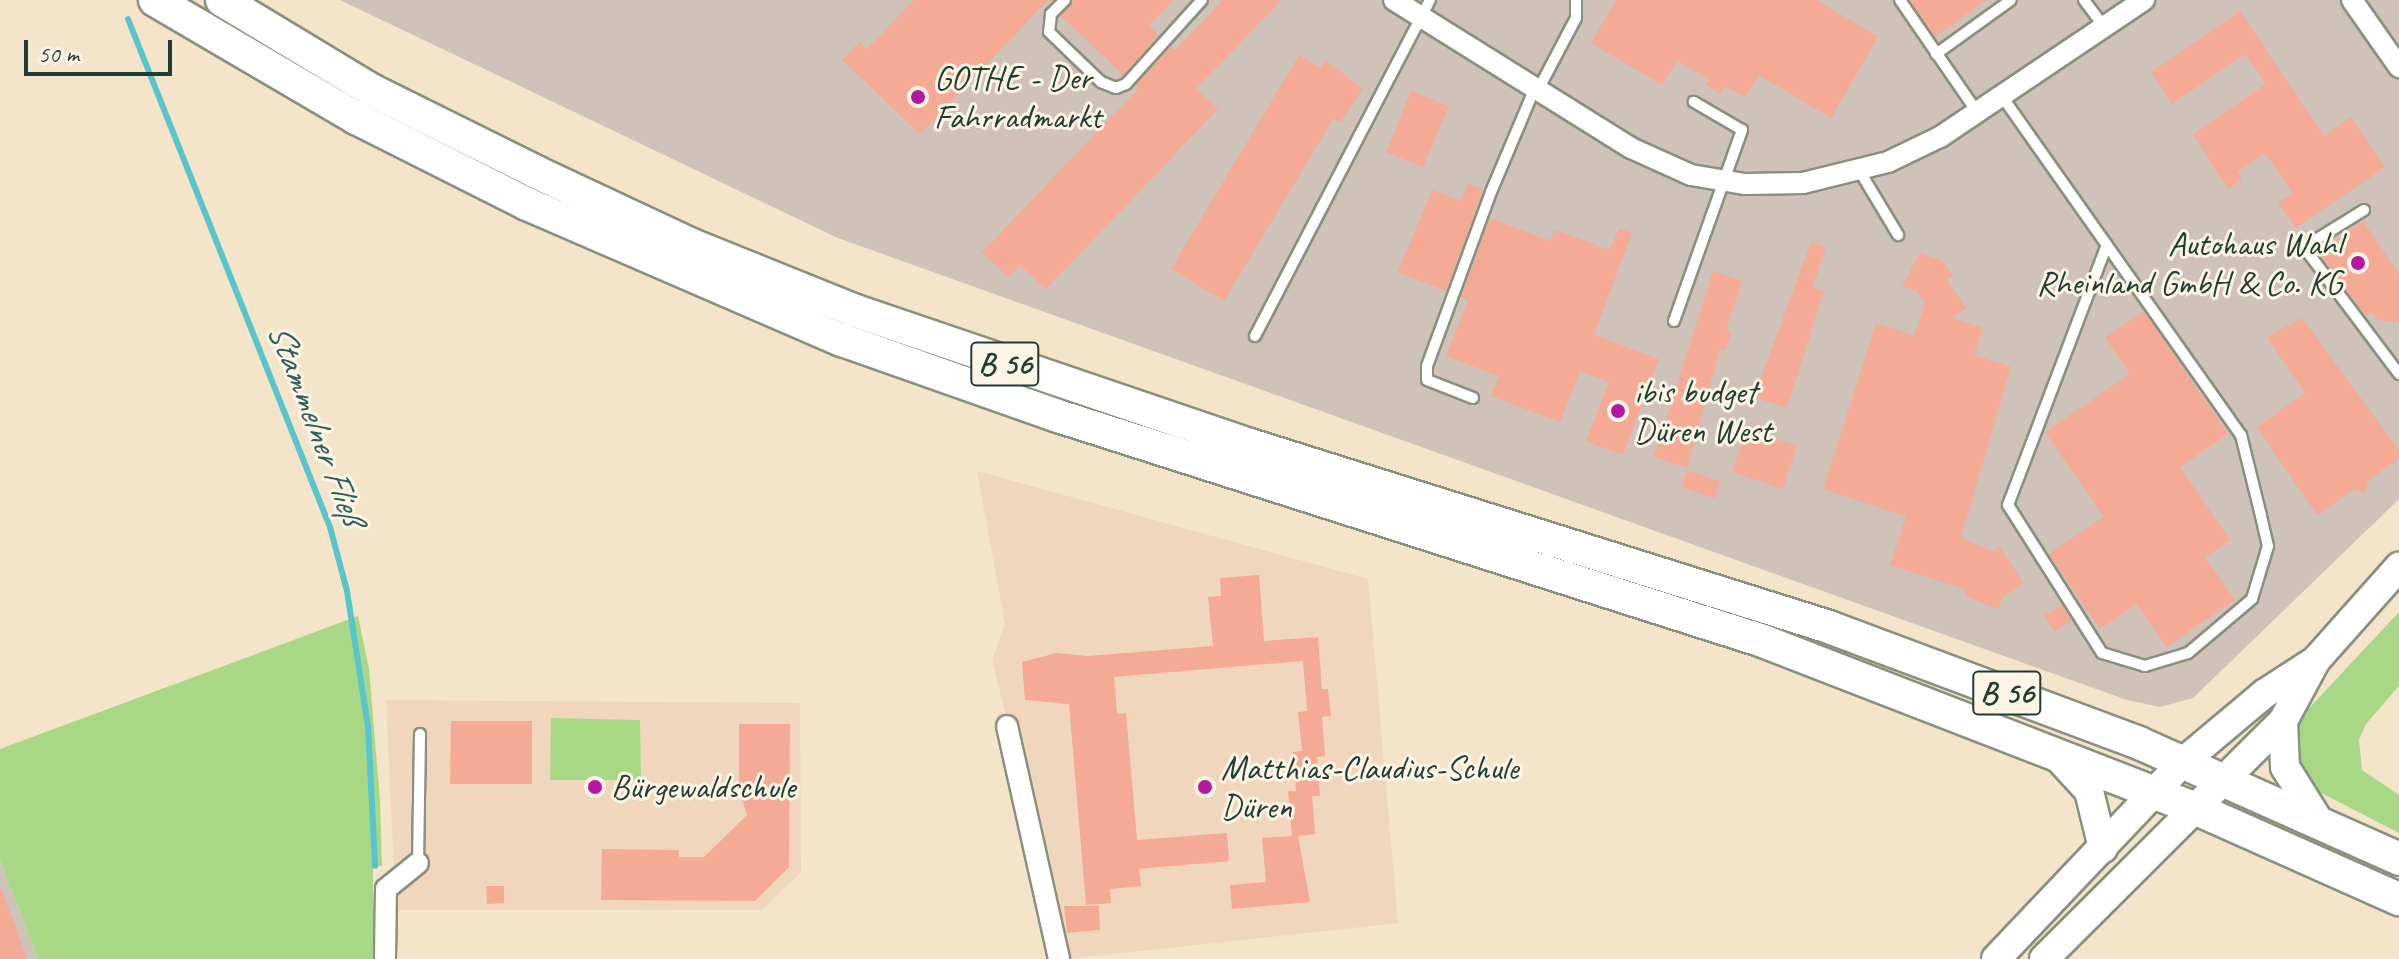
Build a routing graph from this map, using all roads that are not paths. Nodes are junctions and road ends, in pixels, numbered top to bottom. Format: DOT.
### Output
graph roads {
  1 [pos="155,0"];
  2 [pos="222,0"];
  3 [pos="1065,0"];
  4 [pos="1202,0"];
  5 [pos="1394,0"];
  6 [pos="1576,0"];
  7 [pos="1900,0"];
  8 [pos="2011,0"];
  9 [pos="2084,0"];
  10 [pos="2144,0"];
  11 [pos="2352,0"];
  12 [pos="1424,8"];
  13 [pos="2104,27"];
  14 [pos="1936,54"];
  15 [pos="2399,67"];
  16 [pos="1537,89"];
  17 [pos="2001,95"];
  18 [pos="1694,102"];
  19 [pos="1977,112"];
  20 [pos="1859,170"];
  21 [pos="1721,180"];
  22 [pos="2364,210"];
  23 [pos="1898,235"];
  24 [pos="2107,245"];
  25 [pos="1674,321"];
  26 [pos="1255,336"];
  27 [pos="2399,374"];
  28 [pos="1473,398"];
  29 [pos="2399,567"];
  30 [pos="2316,660"];
  31 [pos="2283,721"];
  32 [pos="1007,726"];
  33 [pos="420,734"];
  34 [pos="2052,752"];
  35 [pos="2183,762"];
  36 [pos="2222,779"];
  37 [pos="2155,792"];
  38 [pos="2192,807"];
  39 [pos="2320,823"];
  40 [pos="2103,848"];
  41 [pos="2399,859"];
  42 [pos="418,863"];
  43 [pos="2399,899"];
  44 [pos="385,959"];
  45 [pos="1059,959"];
  46 [pos="1996,959"];
  47 [pos="2044,959"];
  1 -- 34 [label="main road, B 56"];
  2 -- 35 [label="main road, B 56"];
  3 -- 4 [label="lane"];
  5 -- 12 [label="street"];
  6 -- 16 [label="lane"];
  7 -- 14 [label="lane"];
  8 -- 14 [label="lane"];
  9 -- 13 [label="lane"];
  10 -- 13 [label="street"];
  11 -- 15 [label="street"];
  12 -- 16 [label="street"];
  12 -- 26 [label="lane"];
  13 -- 17 [label="street"];
  14 -- 19 [label="lane"];
  16 -- 21 [label="street"];
  16 -- 28 [label="lane"];
  17 -- 19 [label="street"];
  17 -- 24 [label="lane"];
  18 -- 21 [label="lane"];
  19 -- 20 [label="street"];
  20 -- 21 [label="street"];
  20 -- 23 [label="lane"];
  21 -- 25 [label="lane"];
  22 -- 27 [label="lane"];
  24 -- 24 [label="lane"];
  29 -- 30 [label="main road"];
  30 -- 31 [label="main road"];
  30 -- 35 [label="main road"];
  31 -- 36 [label="main road"];
  31 -- 39 [label="main road"];
  32 -- 45 [label="street"];
  33 -- 42 [label="lane"];
  34 -- 37 [label="main road, B 56"];
  34 -- 40 [label="main road"];
  35 -- 36 [label="main road, B 56"];
  35 -- 37 [label="main road"];
  36 -- 38 [label="main road"];
  36 -- 39 [label="main road, B 56"];
  37 -- 38 [label="main road, B 56"];
  37 -- 40 [label="main road"];
  38 -- 43 [label="main road, B 56"];
  38 -- 47 [label="main road"];
  39 -- 41 [label="main road, B 56"];
  40 -- 46 [label="main road"];
  42 -- 44 [label="street"];
}
